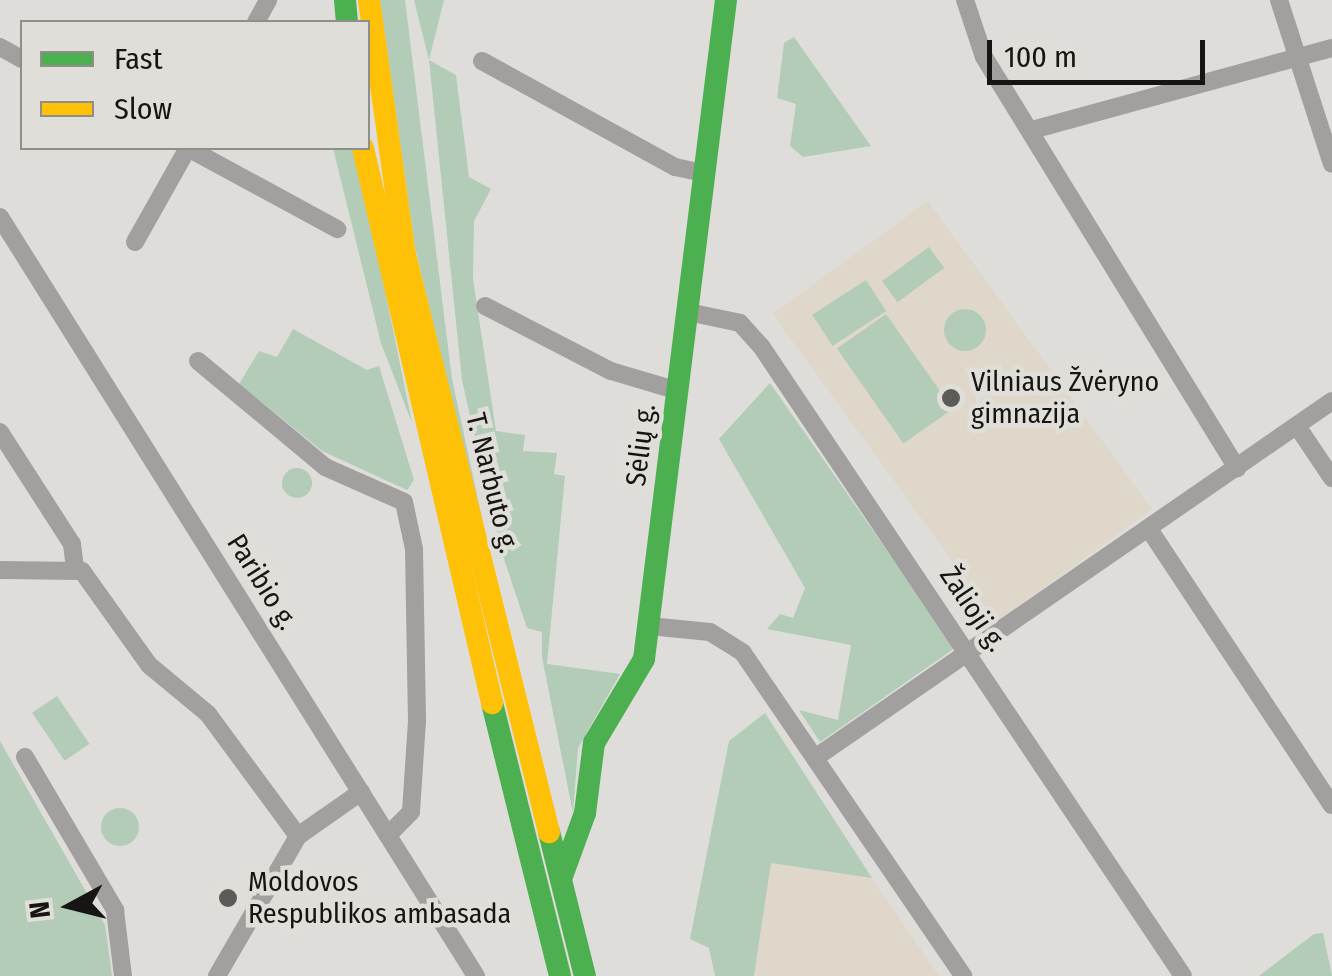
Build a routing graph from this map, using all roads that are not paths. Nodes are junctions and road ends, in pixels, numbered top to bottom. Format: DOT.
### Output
graph roads {
  1 [pos="369,0"];
  2 [pos="965,0"];
  3 [pos="1279,0"];
  4 [pos="720,2"];
  5 [pos="1332,48"];
  6 [pos="1296,58"];
  7 [pos="482,62"];
  8 [pos="1032,130"];
  9 [pos="187,150"];
  10 [pos="192,150"];
  11 [pos="363,150"];
  12 [pos="1332,164"];
  13 [pos="704,173"];
  14 [pos="0,218"];
  15 [pos="337,229"];
  16 [pos="135,242"];
  17 [pos="485,306"];
  18 [pos="688,312"];
  19 [pos="198,361"];
  20 [pos="678,391"];
  21 [pos="1332,400"];
  22 [pos="1297,426"];
  23 [pos="0,432"];
  24 [pos="1237,468"];
  25 [pos="1332,478"];
  26 [pos="1149,529"];
  27 [pos="75,567"];
  28 [pos="0,570"];
  29 [pos="650,626"];
  30 [pos="971,654"];
  31 [pos="25,756"];
  32 [pos="815,758"];
  33 [pos="361,792"];
  34 [pos="1332,806"];
  35 [pos="388,835"];
  36 [pos="298,836"];
  37 [pos="561,879"];
  38 [pos="543,908"];
  39 [pos="123,976"];
  40 [pos="217,976"];
  41 [pos="476,976"];
  42 [pos="560,976"];
  43 [pos="585,976"];
  44 [pos="963,976"];
  45 [pos="1183,976"];
  1 -- 37 [label="main road, T. Narbuto g."];
  2 -- 8 [label="street"];
  3 -- 6 [label="street"];
  4 -- 13 [label="main road, Sėlių g."];
  5 -- 6 [label="street"];
  6 -- 8 [label="street"];
  6 -- 12 [label="street"];
  7 -- 13 [label="street"];
  8 -- 24 [label="street"];
  9 -- 16 [label="street"];
  10 -- 15 [label="street"];
  11 -- 38 [label="main road, T. Narbuto g."];
  13 -- 18 [label="main road, Sėlių g."];
  14 -- 33 [label="street, Paribio g."];
  17 -- 20 [label="street"];
  18 -- 20 [label="main road, Sėlių g."];
  18 -- 30 [label="street, Žalioji g."];
  19 -- 35 [label="street"];
  20 -- 29 [label="main road, Sėlių g."];
  21 -- 22 [label="street"];
  22 -- 24 [label="street"];
  22 -- 25 [label="street"];
  23 -- 27 [label="street"];
  24 -- 26 [label="street"];
  26 -- 30 [label="street"];
  26 -- 34 [label="street"];
  27 -- 28 [label="street"];
  27 -- 36 [label="street"];
  29 -- 32 [label="street"];
  29 -- 37 [label="main road, Sėlių g."];
  30 -- 32 [label="street"];
  30 -- 45 [label="street, Žalioji g."];
  31 -- 39 [label="street"];
  32 -- 44 [label="street"];
  33 -- 35 [label="street, Paribio g."];
  33 -- 36 [label="street"];
  35 -- 41 [label="street, Paribio g."];
  36 -- 40 [label="street"];
  37 -- 38 [label="main road, Sėlių g."];
  37 -- 43 [label="main road, T. Narbuto g."];
  38 -- 42 [label="main road, T. Narbuto g."];
}
